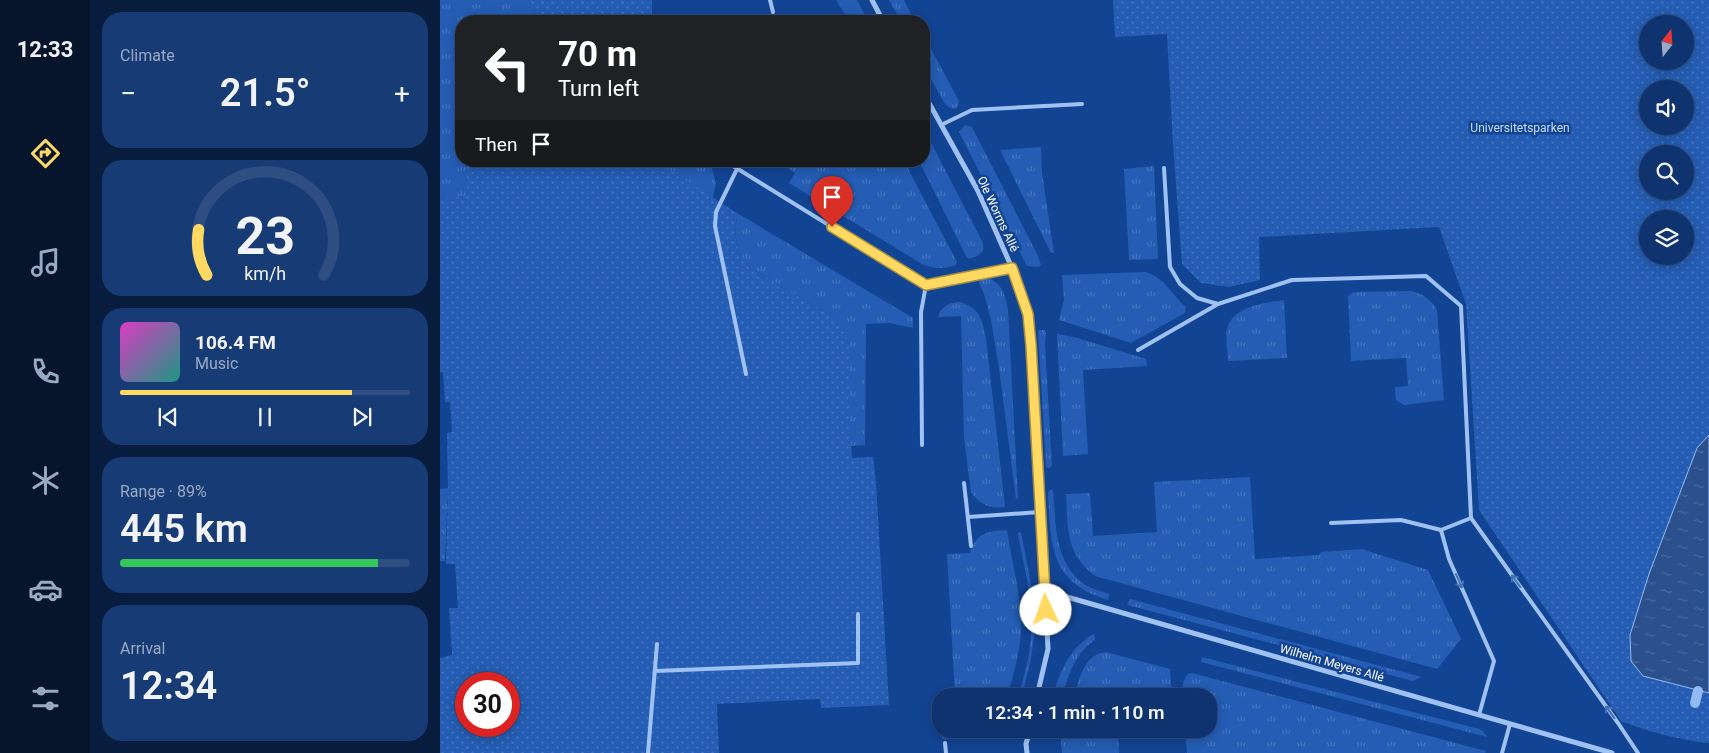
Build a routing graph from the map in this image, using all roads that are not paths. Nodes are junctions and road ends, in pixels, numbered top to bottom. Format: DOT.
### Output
graph roads {
  1 [pos="770,0"];
  2 [pos="872,0"];
  3 [pos="774,12"];
  4 [pos="880,15"];
  5 [pos="1082,104"];
  6 [pos="930,105"];
  7 [pos="941,125"];
  8 [pos="734,167"];
  9 [pos="1164,168"];
  10 [pos="737,169"];
  11 [pos="1012,268"];
  12 [pos="926,285"];
  13 [pos="1218,304"];
  14 [pos="1138,350"];
  15 [pos="746,374"];
  16 [pos="922,445"];
  17 [pos="964,484"];
  18 [pos="1040,512"];
  19 [pos="968,517"];
  20 [pos="1471,518"];
  21 [pos="1331,522"];
  22 [pos="1441,530"];
  23 [pos="971,546"];
  24 [pos="1046,591"];
  25 [pos="858,614"];
  26 [pos="657,644"];
  27 [pos="655,671"];
  28 [pos="1039,688"];
  29 [pos="1479,715"];
  30 [pos="1510,724"];
  31 [pos="1028,738"];
  32 [pos="945,743"];
  33 [pos="648,753"];
  34 [pos="946,753"];
  35 [pos="1027,753"];
  36 [pos="1502,753"];
  37 [pos="1612,753"];
  38 [pos="1638,753"];
  1 -- 3 [label="lane"];
  2 -- 4 [label="street"];
  5 -- 7 [label="lane"];
  6 -- 7 [label="street, Ole Worms Allé"];
  7 -- 11 [label="street, Ole Worms Allé"];
  8 -- 10 [label="lane"];
  9 -- 13 [label="lane"];
  10 -- 12 [label="lane"];
  10 -- 15 [label="lane"];
  11 -- 12 [label="lane"];
  11 -- 18 [label="street, Ole Worms Allé"];
  12 -- 16 [label="lane"];
  13 -- 14 [label="lane"];
  13 -- 20 [label="lane"];
  17 -- 19 [label="lane"];
  18 -- 19 [label="lane"];
  18 -- 24 [label="street, Ole Worms Allé"];
  19 -- 23 [label="lane"];
  20 -- 22 [label="lane"];
  38 -- 20 [label="lane, one-way"];
  21 -- 22 [label="lane"];
  22 -- 29 [label="lane, one-way"];
  24 -- 28 [label="street, Ole Worms Allé"];
  24 -- 29 [label="street, Wilhelm Meyers Allé"];
  25 -- 27 [label="lane"];
  26 -- 27 [label="lane"];
  27 -- 33 [label="lane"];
  29 -- 30 [label="street, Wilhelm Meyers Allé"];
  30 -- 36 [label="lane"];
  30 -- 37 [label="street, Wilhelm Meyers Allé"];
  31 -- 35 [label="street"];
  32 -- 34 [label="lane"];
}
